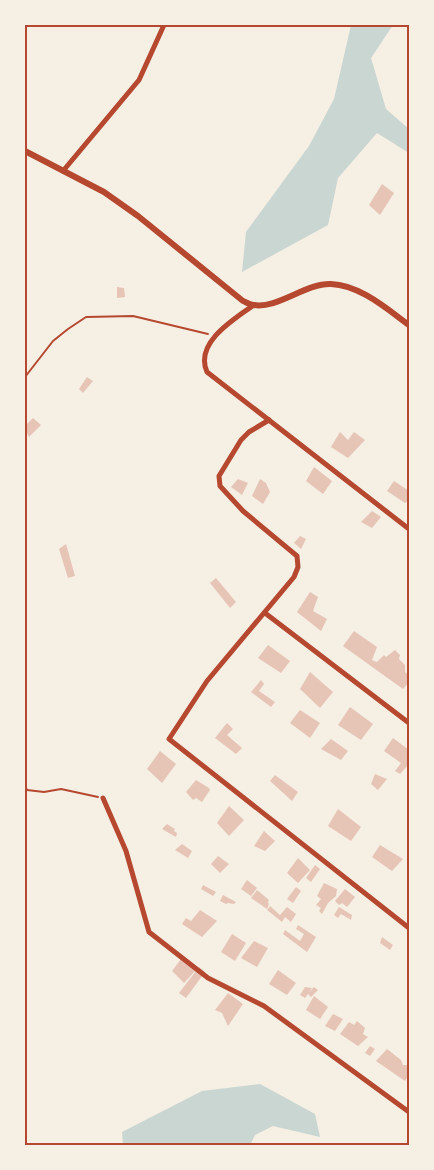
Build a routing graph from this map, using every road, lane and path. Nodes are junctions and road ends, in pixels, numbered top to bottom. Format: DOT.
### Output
graph roads {
  1 [pos="164,25"];
  2 [pos="25,151"];
  3 [pos="63,171"];
  4 [pos="254,305"];
  5 [pos="409,325"];
  6 [pos="215,336"];
  7 [pos="25,378"];
  8 [pos="269,420"];
  9 [pos="409,529"];
  10 [pos="265,614"];
  11 [pos="409,723"];
  12 [pos="25,785"];
  13 [pos="103,798"];
  14 [pos="409,928"];
  15 [pos="409,1112"];
  1 -- 3 [label="street"];
  2 -- 3 [label="street"];
  3 -- 4 [label="street"];
  4 -- 5 [label="street"];
  4 -- 6 [label="street"];
  6 -- 7 [label="path"];
  6 -- 8 [label="street"];
  8 -- 9 [label="street"];
  8 -- 10 [label="street"];
  10 -- 11 [label="street"];
  10 -- 14 [label="street"];
  12 -- 13 [label="path"];
  13 -- 15 [label="street"];
}
